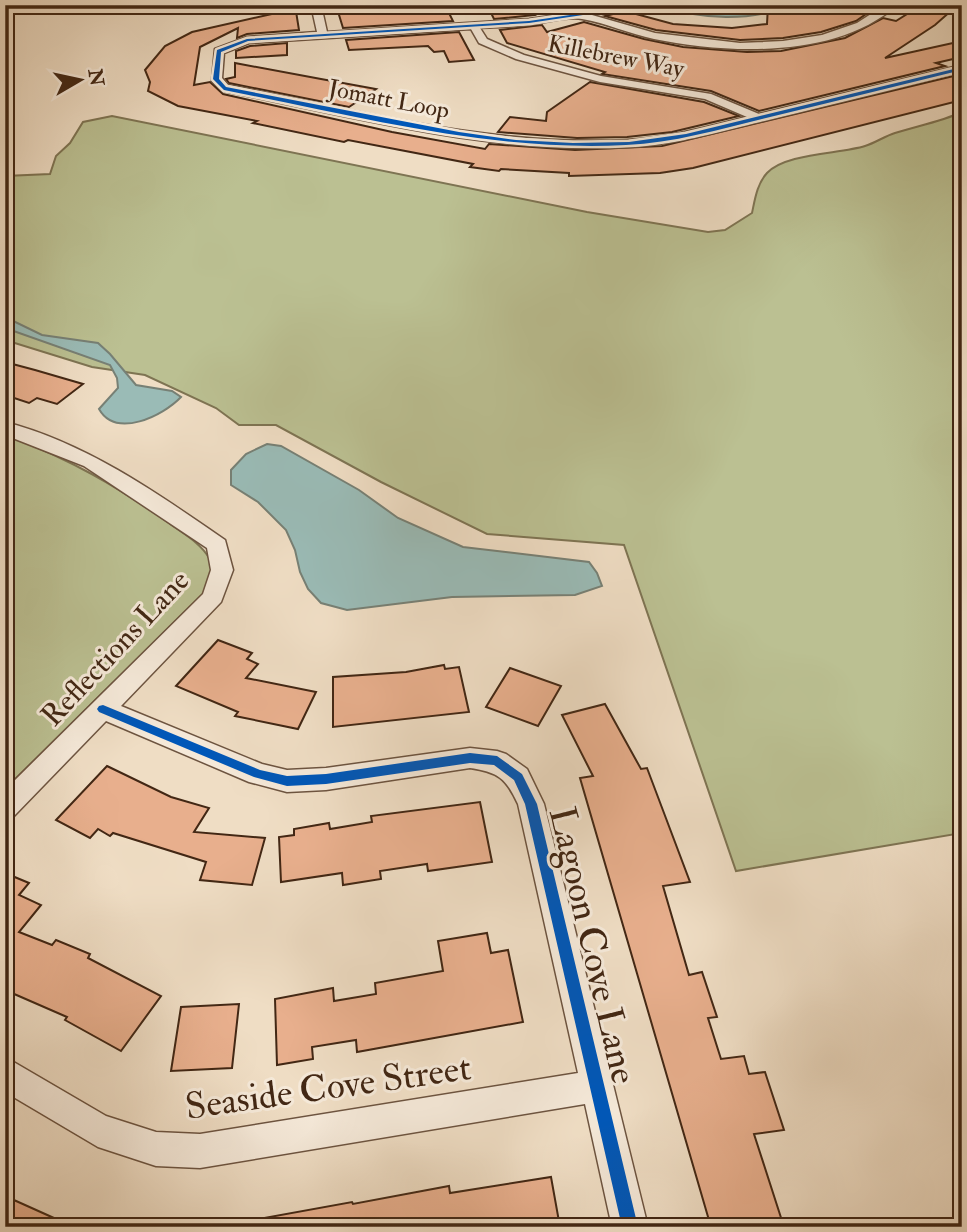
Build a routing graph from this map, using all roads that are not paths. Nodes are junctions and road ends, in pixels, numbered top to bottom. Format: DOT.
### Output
graph roads {
  1 [pos="316,5"];
  2 [pos="565,5"];
  3 [pos="892,5"];
  4 [pos="581,15"];
  5 [pos="474,26"];
  6 [pos="323,35"];
  7 [pos="962,68"];
  8 [pos="757,118"];
  9 [pos="5,428"];
  10 [pos="103,709"];
  11 [pos="5,808"];
  12 [pos="5,1073"];
  13 [pos="597,1086"];
  14 [pos="630,1227"];
  1 -- 6 [label="street"];
  2 -- 4 [label="street, Jomatt Loop"];
  3 -- 4 [label="street, Jomatt Loop"];
  4 -- 5 [label="street, Jomatt Loop"];
  5 -- 6 [label="street, Jomatt Loop"];
  5 -- 8 [label="street, Killebrew Way"];
  6 -- 8 [label="street, Jomatt Loop"];
  7 -- 8 [label="street, Jomatt Loop"];
  9 -- 10 [label="street, Reflections Lane"];
  10 -- 11 [label="street, Reflections Lane"];
  10 -- 13 [label="street, Lagoon Cove Lane"];
  12 -- 13 [label="street, Seaside Cove Street"];
  13 -- 14 [label="street, Lagoon Cove Lane"];
}
